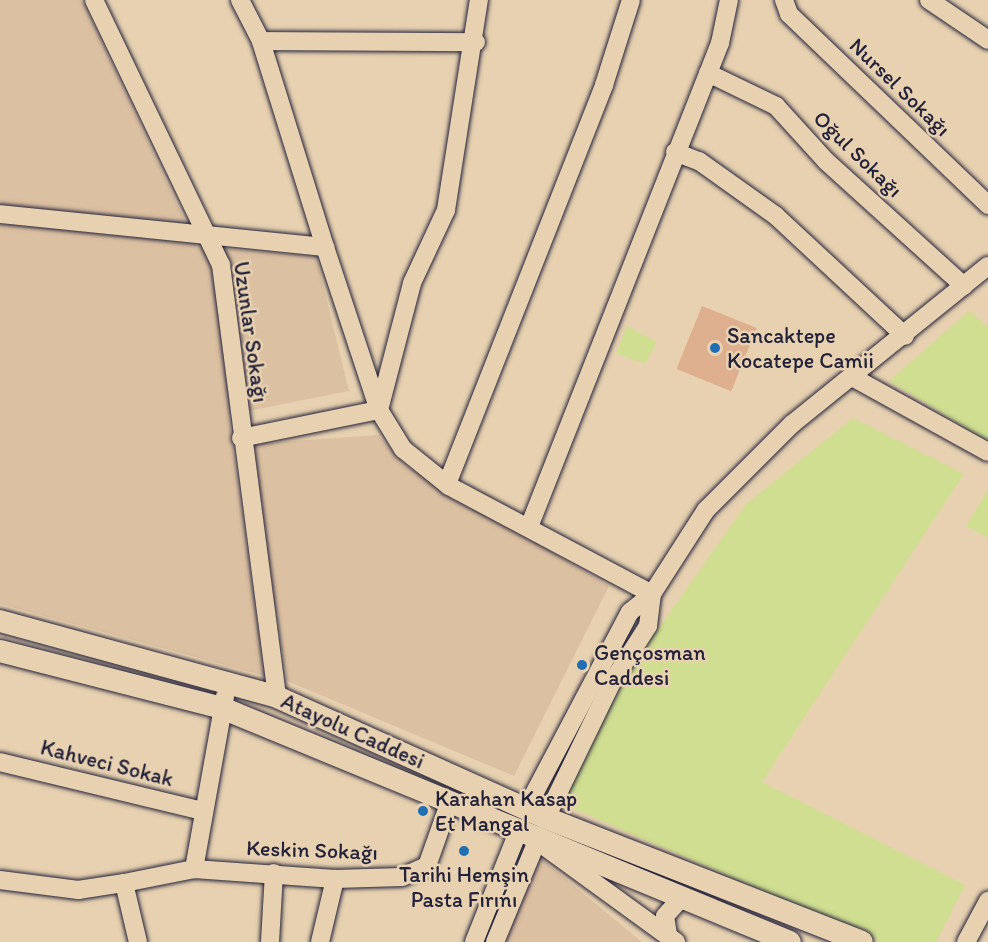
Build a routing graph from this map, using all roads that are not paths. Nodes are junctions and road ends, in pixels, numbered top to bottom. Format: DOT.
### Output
graph roads {
  1 [pos="94,0"];
  2 [pos="240,0"];
  3 [pos="479,0"];
  4 [pos="631,0"];
  5 [pos="729,0"];
  6 [pos="784,0"];
  7 [pos="929,0"];
  8 [pos="988,40"];
  9 [pos="261,41"];
  10 [pos="476,42"];
  11 [pos="708,73"];
  12 [pos="675,152"];
  13 [pos="988,205"];
  14 [pos="0,214"];
  15 [pos="203,236"];
  16 [pos="325,247"];
  17 [pos="988,266"];
  18 [pos="964,286"];
  19 [pos="905,336"];
  20 [pos="854,378"];
  21 [pos="379,410"];
  22 [pos="242,438"];
  23 [pos="988,452"];
  24 [pos="447,484"];
  25 [pos="529,527"];
  26 [pos="652,594"];
  27 [pos="0,621"];
  28 [pos="0,651"];
  29 [pos="229,681"];
  30 [pos="277,697"];
  31 [pos="222,708"];
  32 [pos="0,762"];
  33 [pos="450,801"];
  34 [pos="202,811"];
  35 [pos="536,814"];
  36 [pos="528,836"];
  37 [pos="194,868"];
  38 [pos="274,873"];
  39 [pos="0,879"];
  40 [pos="336,879"];
  41 [pos="124,883"];
  42 [pos="681,898"];
  43 [pos="988,901"];
  44 [pos="672,938"];
  45 [pos="138,942"];
  46 [pos="270,942"];
  47 [pos="320,942"];
  48 [pos="474,942"];
  49 [pos="495,942"];
  50 [pos="790,942"];
  51 [pos="862,942"];
  52 [pos="966,942"];
  1 -- 15 [label="street, Uzunlar Sokağı"];
  2 -- 9 [label="street"];
  3 -- 10 [label="street"];
  4 -- 24 [label="street"];
  5 -- 11 [label="street"];
  6 -- 13 [label="street, Nursel Sokağı"];
  7 -- 8 [label="street"];
  9 -- 10 [label="street"];
  9 -- 16 [label="street"];
  10 -- 21 [label="street"];
  11 -- 12 [label="street"];
  11 -- 18 [label="street, Oğul Sokağı"];
  12 -- 19 [label="street"];
  12 -- 25 [label="street"];
  14 -- 15 [label="street"];
  15 -- 16 [label="street"];
  15 -- 22 [label="street, Uzunlar Sokağı"];
  16 -- 21 [label="street"];
  17 -- 18 [label="street"];
  18 -- 19 [label="street"];
  19 -- 20 [label="street"];
  20 -- 23 [label="street"];
  20 -- 26 [label="street"];
  21 -- 22 [label="street"];
  21 -- 24 [label="street"];
  22 -- 30 [label="street, Uzunlar Sokağı"];
  24 -- 25 [label="street"];
  25 -- 26 [label="street"];
  26 -- 35 [label="street"];
  27 -- 29 [label="main road, Atayolu Caddesi"];
  28 -- 31 [label="main road, Atayolu Caddesi"];
  29 -- 30 [label="main road, Atayolu Caddesi"];
  29 -- 31 [label="street"];
  30 -- 35 [label="main road, Atayolu Caddesi"];
  31 -- 33 [label="main road, Atayolu Caddesi"];
  31 -- 34 [label="street"];
  32 -- 34 [label="street, Kahveci Sokak"];
  33 -- 36 [label="main road, Atayolu Caddesi"];
  33 -- 40 [label="street, Keskin Sokağı"];
  34 -- 37 [label="street"];
  35 -- 36 [label="main road"];
  35 -- 51 [label="main road, Atayolu Caddesi"];
  36 -- 42 [label="main road, Atayolu Caddesi"];
  36 -- 44 [label="street"];
  36 -- 48 [label="street"];
  36 -- 49 [label="street"];
  37 -- 38 [label="street, Keskin Sokağı"];
  37 -- 41 [label="street, Keskin Sokağı"];
  38 -- 40 [label="street, Keskin Sokağı"];
  38 -- 46 [label="street"];
  39 -- 41 [label="street, Keskin Sokağı"];
  40 -- 47 [label="street"];
  41 -- 45 [label="street"];
  42 -- 44 [label="street"];
  42 -- 50 [label="main road, Atayolu Caddesi"];
  43 -- 52 [label="street"];
}
